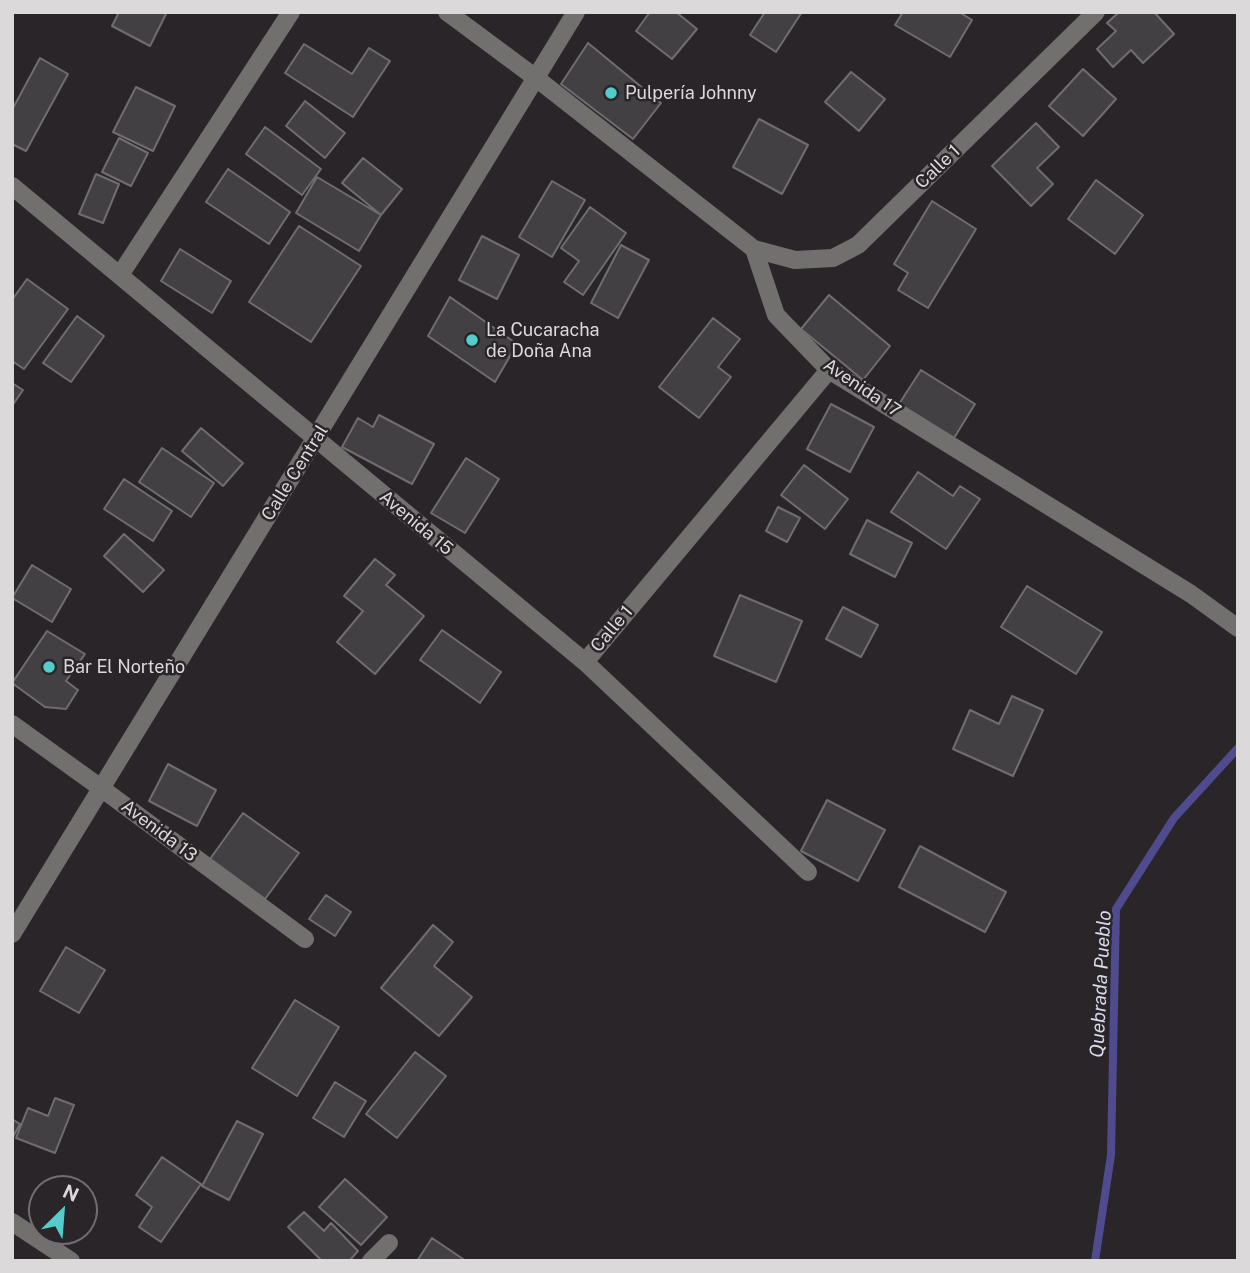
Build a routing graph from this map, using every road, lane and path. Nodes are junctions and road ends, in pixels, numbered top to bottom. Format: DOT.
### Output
graph roads {
  1 [pos="291,12"];
  2 [pos="447,12"];
  3 [pos="576,12"];
  4 [pos="1096,12"];
  5 [pos="536,78"];
  6 [pos="12,186"];
  7 [pos="754,249"];
  8 [pos="120,275"];
  9 [pos="829,370"];
  10 [pos="316,439"];
  11 [pos="1238,628"];
  12 [pos="585,662"];
  13 [pos="12,724"];
  14 [pos="101,788"];
  15 [pos="808,872"];
  16 [pos="12,934"];
  17 [pos="305,939"];
  18 [pos="12,1222"];
  19 [pos="389,1243"];
  20 [pos="71,1261"];
  21 [pos="370,1261"];
  1 -- 8 [label="street"];
  2 -- 5 [label="street"];
  3 -- 5 [label="street, Calle Central"];
  4 -- 7 [label="street, Calle 1"];
  5 -- 7 [label="street"];
  5 -- 10 [label="street, Calle Central"];
  6 -- 8 [label="street, Avenida 15"];
  7 -- 9 [label="street, Avenida 17"];
  8 -- 10 [label="street, Avenida 15"];
  9 -- 11 [label="street, Avenida 17"];
  9 -- 12 [label="street, Calle 1"];
  10 -- 12 [label="street, Avenida 15"];
  10 -- 14 [label="street, Calle Central"];
  12 -- 15 [label="street, Avenida 15"];
  13 -- 14 [label="street, Avenida 13"];
  14 -- 16 [label="street, Calle Central"];
  14 -- 17 [label="street, Avenida 13"];
  18 -- 20 [label="street"];
  19 -- 21 [label="street"];
}
